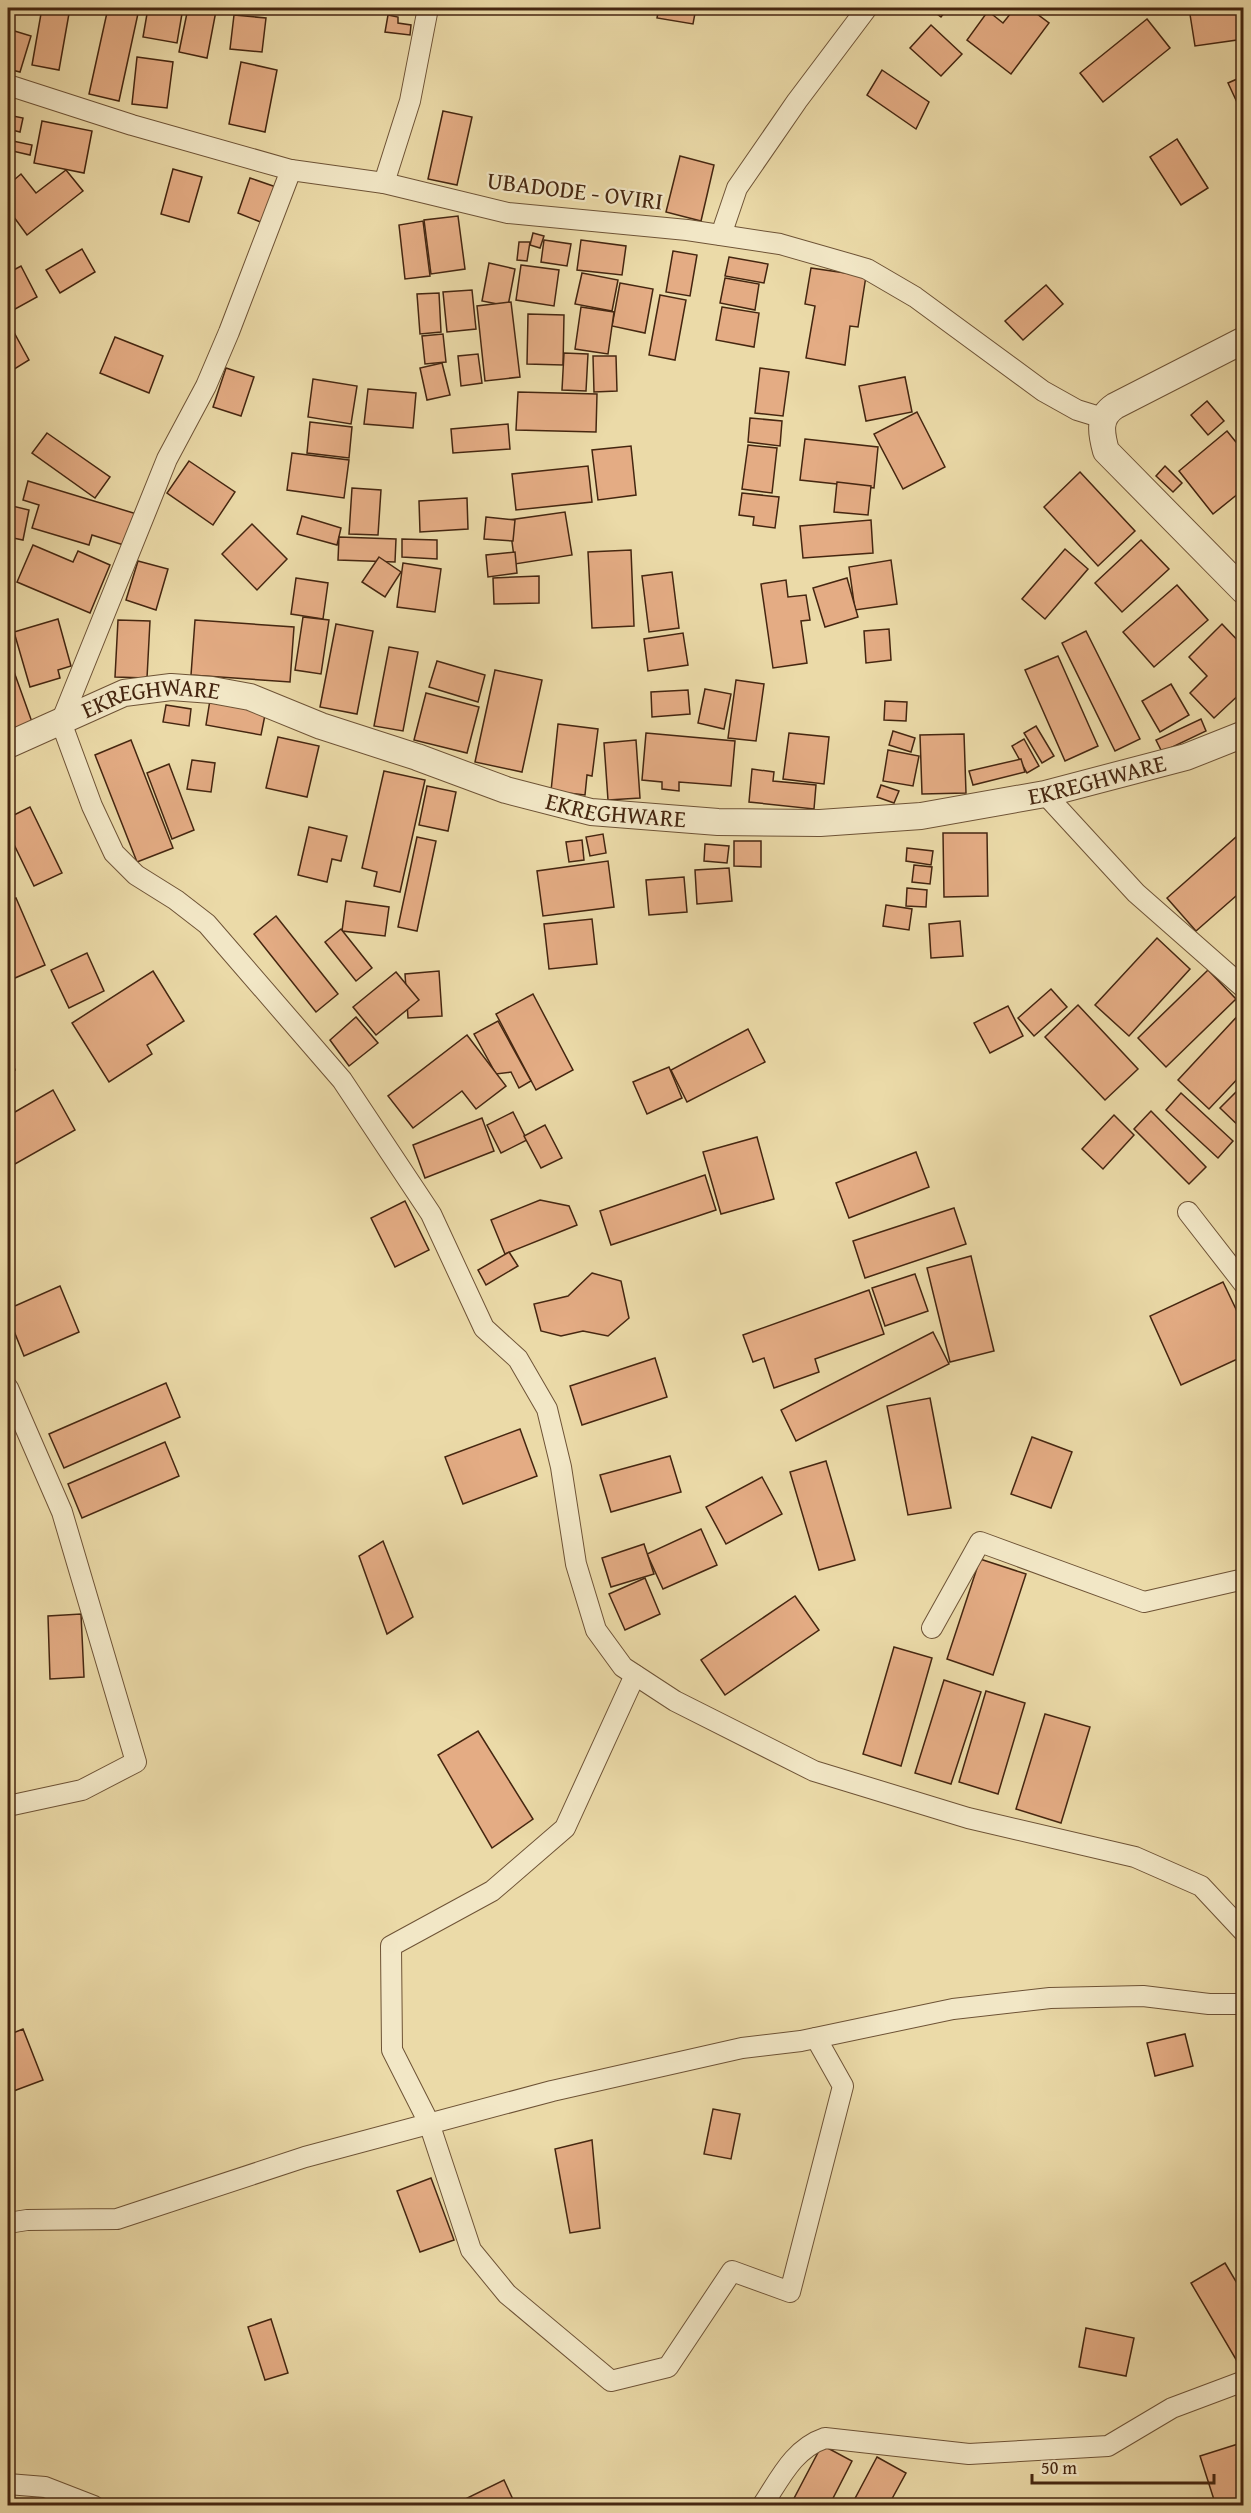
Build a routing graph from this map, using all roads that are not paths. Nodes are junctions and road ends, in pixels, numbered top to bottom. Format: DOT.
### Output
graph roads {
  1 [pos="428,8"];
  2 [pos="867,8"];
  3 [pos="8,85"];
  4 [pos="291,170"];
  5 [pos="384,183"];
  6 [pos="721,235"];
  7 [pos="1244,340"];
  8 [pos="1103,418"];
  9 [pos="1244,591"];
  10 [pos="61,722"];
  11 [pos="1244,734"];
  12 [pos="8,745"];
  13 [pos="1045,794"];
  14 [pos="1244,988"];
  15 [pos="1188,1212"];
  16 [pos="1244,1284"];
  17 [pos="8,1388"];
  18 [pos="1244,1579"];
  19 [pos="932,1628"];
  20 [pos="635,1675"];
  21 [pos="8,1806"];
  22 [pos="1244,1932"];
  23 [pos="1244,2004"];
  24 [pos="816,2038"];
  25 [pos="429,2123"];
  26 [pos="8,2223"];
  27 [pos="1244,2381"];
  28 [pos="8,2484"];
  29 [pos="94,2505"];
  30 [pos="762,2505"];
  1 -- 5 [label="street"];
  2 -- 6 [label="street"];
  3 -- 4 [label="street, UBADODE - OVIRI"];
  4 -- 5 [label="street, UBADODE - OVIRI"];
  4 -- 10 [label="street"];
  5 -- 6 [label="street, UBADODE - OVIRI"];
  6 -- 8 [label="street, UBADODE - OVIRI"];
  7 -- 8 [label="street"];
  8 -- 9 [label="street"];
  10 -- 12 [label="street, EKREGHWARE"];
  10 -- 13 [label="street, EKREGHWARE"];
  10 -- 20 [label="street"];
  11 -- 13 [label="street, EKREGHWARE"];
  13 -- 14 [label="street"];
  15 -- 16 [label="street"];
  17 -- 21 [label="street"];
  18 -- 19 [label="street"];
  20 -- 22 [label="street"];
  20 -- 25 [label="street"];
  23 -- 24 [label="street"];
  24 -- 25 [label="street"];
  24 -- 25 [label="street"];
  25 -- 26 [label="street"];
  27 -- 30 [label="street"];
  28 -- 29 [label="street"];
}
